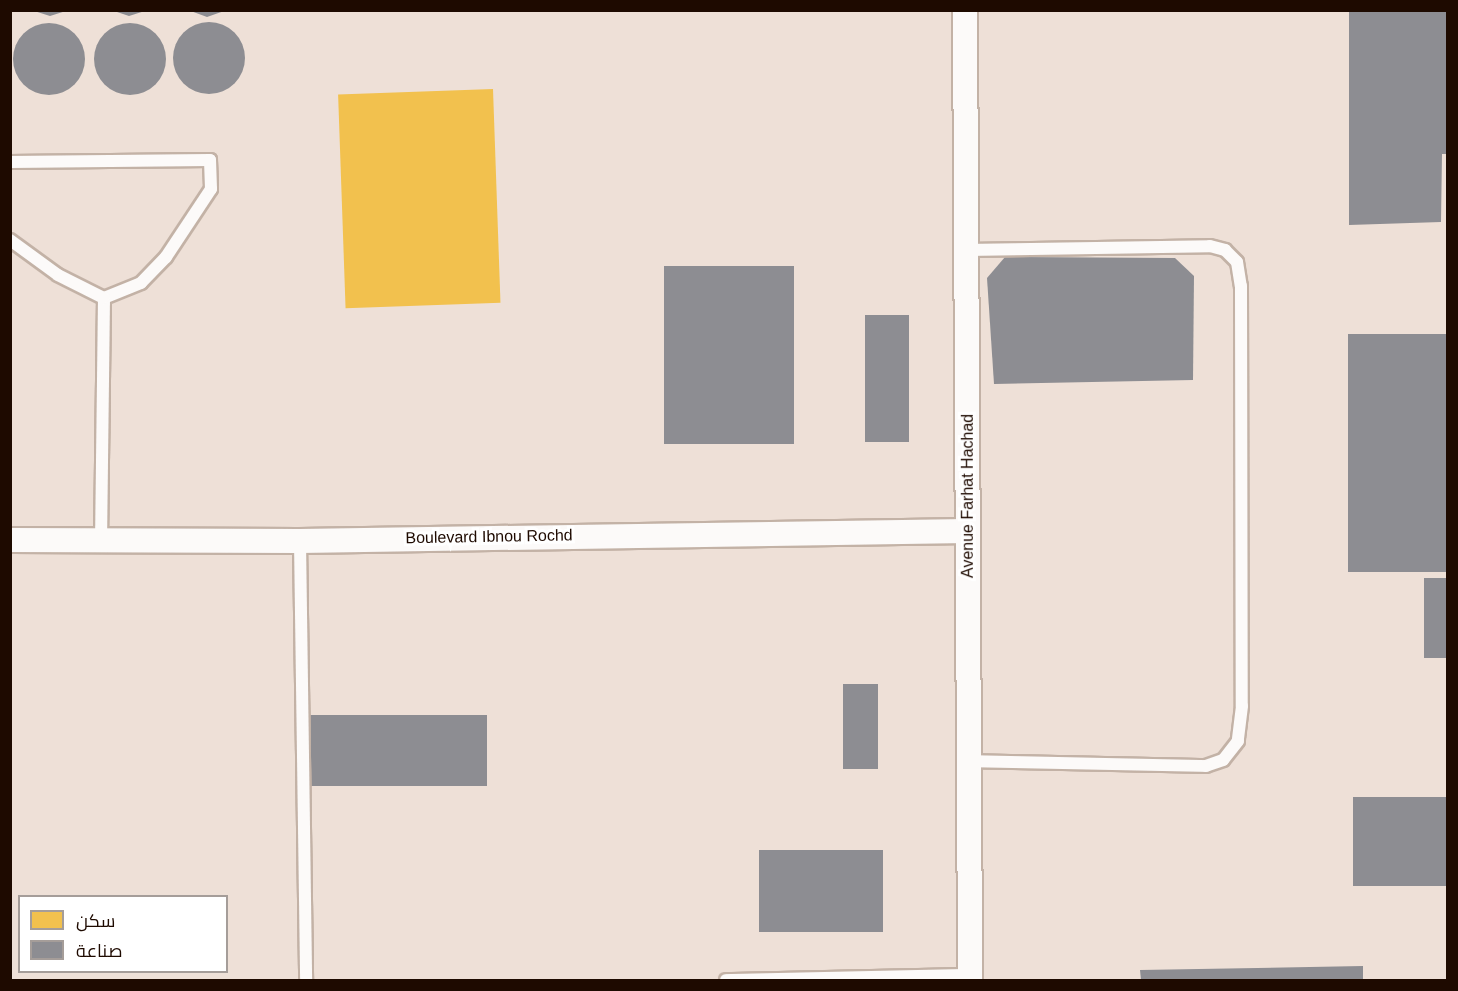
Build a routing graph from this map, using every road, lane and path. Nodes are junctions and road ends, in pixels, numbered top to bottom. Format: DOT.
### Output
graph roads {
  1 [pos="965,10"];
  2 [pos="10,162"];
  3 [pos="10,240"];
  4 [pos="966,250"];
  5 [pos="104,298"];
  6 [pos="968,531"];
  7 [pos="101,539"];
  8 [pos="10,540"];
  9 [pos="300,541"];
  10 [pos="969,761"];
  11 [pos="970,978"];
  12 [pos="306,981"];
  13 [pos="726,981"];
  1 -- 4 [label="street, Avenue Farhat Hachad"];
  2 -- 5 [label="lane"];
  3 -- 5 [label="lane"];
  4 -- 6 [label="street, Avenue Farhat Hachad"];
  4 -- 10 [label="lane"];
  5 -- 7 [label="lane"];
  6 -- 9 [label="street, Boulevard Ibnou Rochd"];
  6 -- 10 [label="street, Avenue Farhat Hachad"];
  7 -- 8 [label="street, Boulevard Ibnou Rochd"];
  7 -- 9 [label="street, Boulevard Ibnou Rochd"];
  9 -- 12 [label="lane"];
  10 -- 11 [label="street, Avenue Farhat Hachad"];
  11 -- 13 [label="lane"];
}
